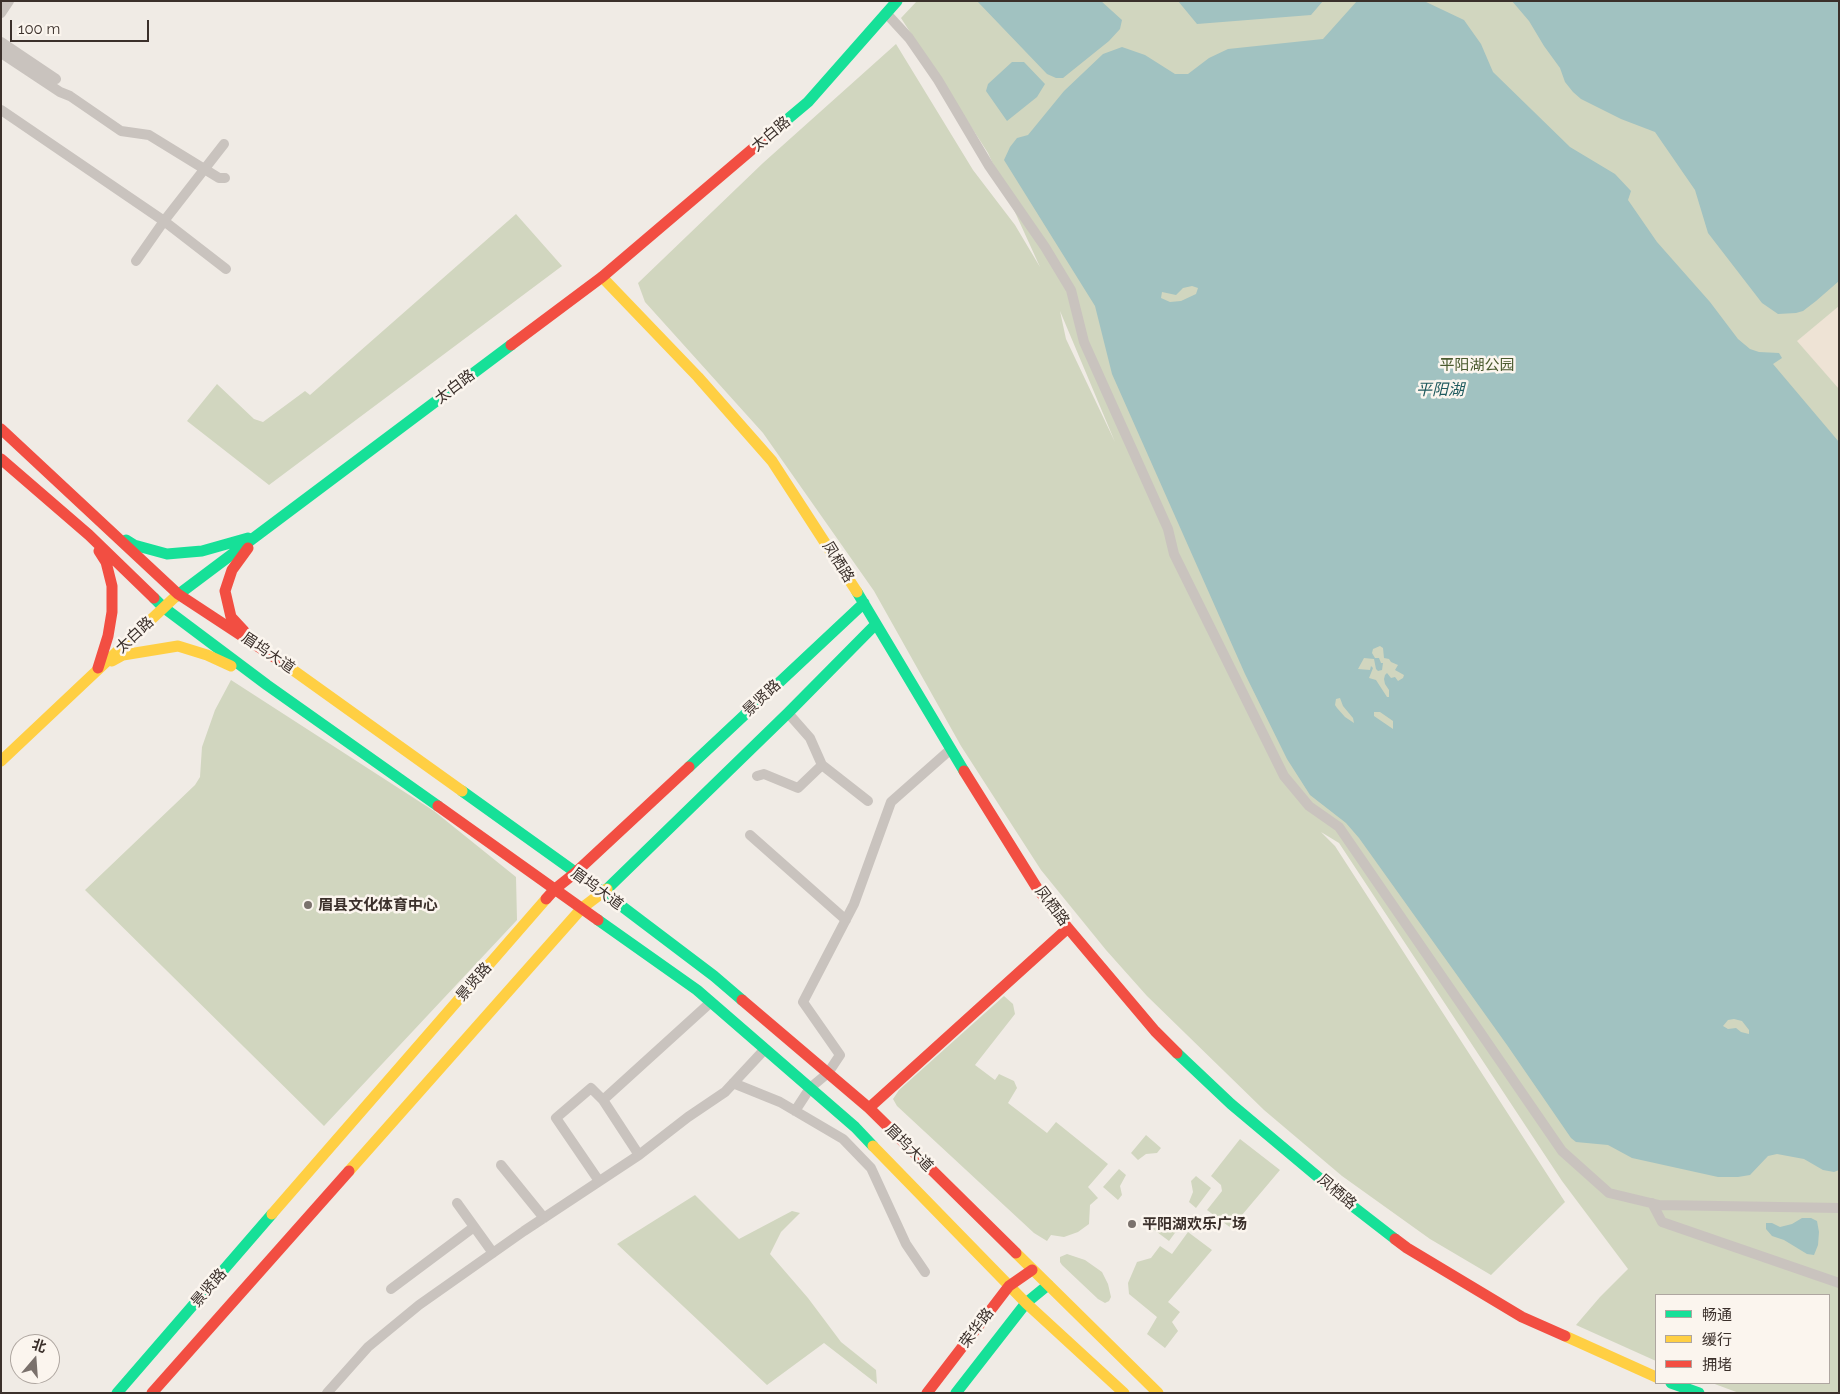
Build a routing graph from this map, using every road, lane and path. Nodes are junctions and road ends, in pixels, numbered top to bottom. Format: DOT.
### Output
graph roads {
  1 [pos="9,1"];
  2 [pos="897,1"];
  3 [pos="1,13"];
  4 [pos="886,13"];
  5 [pos="1,42"];
  6 [pos="1,52"];
  7 [pos="56,79"];
  8 [pos="1,110"];
  9 [pos="224,144"];
  10 [pos="205,168"];
  11 [pos="225,178"];
  12 [pos="164,221"];
  13 [pos="136,261"];
  14 [pos="226,269"];
  15 [pos="602,277"];
  16 [pos="1,429"];
  17 [pos="1,459"];
  18 [pos="104,525"];
  19 [pos="89,535"];
  20 [pos="257,536"];
  21 [pos="178,594"];
  22 [pos="864,603"];
  23 [pos="163,607"];
  24 [pos="876,624"];
  25 [pos="261,648"];
  26 [pos="98,670"];
  27 [pos="256,677"];
  28 [pos="788,713"];
  29 [pos="951,749"];
  30 [pos="1,761"];
  31 [pos="822,765"];
  32 [pos="758,776"];
  33 [pos="868,802"];
  34 [pos="750,835"];
  35 [pos="575,873"];
  36 [pos="555,889"];
  37 [pos="603,892"];
  38 [pos="582,908"];
  39 [pos="846,920"];
  40 [pos="1068,928"];
  41 [pos="711,1002"];
  42 [pos="765,1048"];
  43 [pos="828,1073"];
  44 [pos="733,1083"];
  45 [pos="810,1088"];
  46 [pos="603,1100"];
  47 [pos="869,1108"];
  48 [pos="795,1111"];
  49 [pos="639,1155"];
  50 [pos="501,1165"];
  51 [pos="599,1181"];
  52 [pos="457,1203"];
  53 [pos="1652,1203"];
  54 [pos="1839,1208"];
  55 [pos="544,1218"];
  56 [pos="474,1228"];
  57 [pos="493,1253"];
  58 [pos="1032,1270"];
  59 [pos="925,1272"];
  60 [pos="1839,1283"];
  61 [pos="1048,1285"];
  62 [pos="1009,1286"];
  63 [pos="391,1288"];
  64 [pos="1026,1303"];
  65 [pos="1655,1377"];
  66 [pos="1675,1384"];
  67 [pos="118,1393"];
  68 [pos="152,1393"];
  69 [pos="327,1393"];
  70 [pos="928,1393"];
  71 [pos="956,1393"];
  72 [pos="1124,1393"];
  73 [pos="1158,1393"];
  74 [pos="1699,1393"];
  1 -- 3 [label="street"];
  2 -- 4 [label="main road, 太白路"];
  4 -- 15 [label="main road, 太白路"];
  4 -- 53 [label="street"];
  5 -- 7 [label="street"];
  6 -- 10 [label="street"];
  8 -- 12 [label="street"];
  9 -- 10 [label="street"];
  10 -- 11 [label="street"];
  10 -- 12 [label="street"];
  12 -- 13 [label="street"];
  12 -- 14 [label="street"];
  15 -- 20 [label="main road, 太白路"];
  15 -- 22 [label="main road, 凤栖路"];
  16 -- 18 [label="main road, 眉坞大道"];
  17 -- 19 [label="main road, 眉坞大道"];
  18 -- 20 [label="main road"];
  18 -- 21 [label="main road, 眉坞大道"];
  19 -- 23 [label="main road, 眉坞大道"];
  19 -- 26 [label="main road"];
  20 -- 21 [label="main road, 太白路"];
  20 -- 25 [label="main road"];
  21 -- 23 [label="main road, 太白路"];
  21 -- 25 [label="main road, 眉坞大道"];
  22 -- 24 [label="main road, 凤栖路"];
  22 -- 35 [label="main road, 景贤路"];
  23 -- 26 [label="main road, 太白路"];
  23 -- 27 [label="main road, 眉坞大道"];
  24 -- 28 [label="main road, 景贤路"];
  24 -- 29 [label="main road, 凤栖路"];
  25 -- 35 [label="main road, 眉坞大道"];
  26 -- 27 [label="main road"];
  26 -- 30 [label="main road, 太白路"];
  27 -- 36 [label="main road, 眉坞大道"];
  28 -- 31 [label="street"];
  28 -- 37 [label="main road, 景贤路"];
  29 -- 39 [label="street"];
  29 -- 40 [label="main road, 凤栖路"];
  31 -- 32 [label="street"];
  31 -- 33 [label="street"];
  34 -- 39 [label="street"];
  35 -- 36 [label="main road, 景贤路"];
  35 -- 37 [label="main road, 眉坞大道"];
  36 -- 38 [label="main road, 眉坞大道"];
  36 -- 67 [label="main road, 景贤路"];
  37 -- 38 [label="main road, 景贤路"];
  37 -- 43 [label="main road, 眉坞大道"];
  38 -- 41 [label="main road, 眉坞大道"];
  38 -- 68 [label="main road, 景贤路"];
  39 -- 43 [label="street"];
  40 -- 47 [label="main road"];
  40 -- 65 [label="main road, 凤栖路"];
  41 -- 42 [label="main road, 眉坞大道"];
  41 -- 46 [label="street"];
  42 -- 44 [label="street"];
  42 -- 45 [label="main road, 眉坞大道"];
  43 -- 45 [label="street"];
  43 -- 47 [label="main road, 眉坞大道"];
  44 -- 48 [label="street"];
  44 -- 49 [label="street"];
  45 -- 48 [label="street"];
  45 -- 62 [label="main road, 眉坞大道"];
  46 -- 49 [label="street"];
  46 -- 51 [label="street"];
  47 -- 58 [label="main road, 眉坞大道"];
  48 -- 59 [label="street"];
  49 -- 51 [label="street"];
  50 -- 55 [label="street"];
  51 -- 55 [label="street"];
  52 -- 56 [label="street"];
  53 -- 54 [label="street"];
  53 -- 60 [label="street"];
  55 -- 57 [label="street"];
  56 -- 57 [label="street"];
  56 -- 63 [label="street"];
  57 -- 69 [label="street"];
  58 -- 61 [label="main road, 眉坞大道"];
  58 -- 62 [label="main road, 荣华路"];
  61 -- 64 [label="main road, 荣华路"];
  61 -- 73 [label="main road, 眉坞大道"];
  62 -- 64 [label="main road, 眉坞大道"];
  62 -- 70 [label="main road, 荣华路"];
  64 -- 71 [label="main road, 荣华路"];
  64 -- 72 [label="main road, 眉坞大道"];
  66 -- 74 [label="main road"];
}
